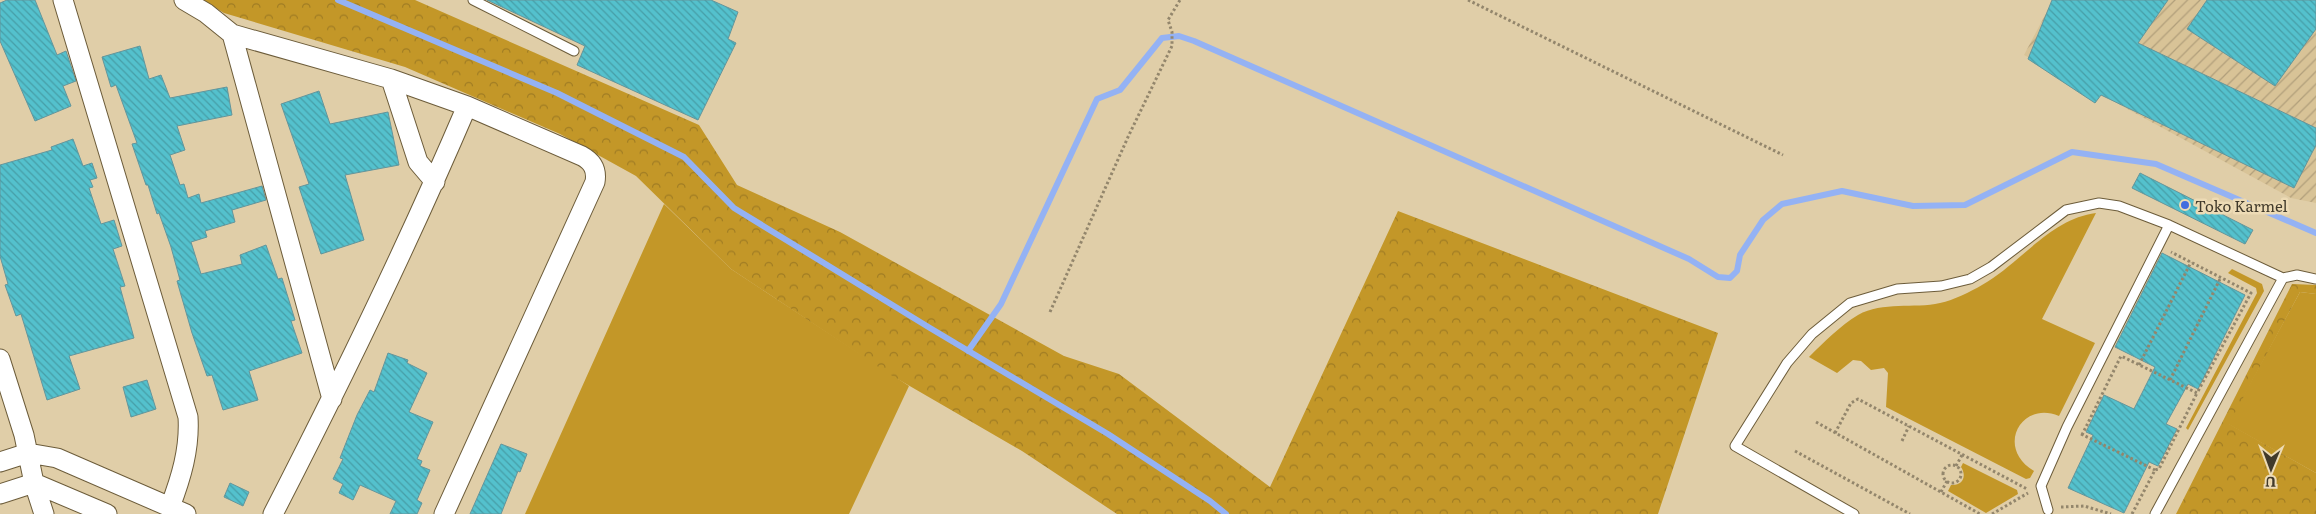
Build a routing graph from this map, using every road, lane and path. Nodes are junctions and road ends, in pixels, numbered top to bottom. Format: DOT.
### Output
graph roads {
  1 [pos="63,0"];
  2 [pos="184,0"];
  3 [pos="472,0"];
  4 [pos="1180,0"];
  5 [pos="1468,0"];
  6 [pos="232,34"];
  7 [pos="574,51"];
  8 [pos="390,80"];
  9 [pos="468,106"];
  10 [pos="1783,155"];
  11 [pos="435,182"];
  12 [pos="2169,225"];
  13 [pos="2158,246"];
  14 [pos="2191,262"];
  15 [pos="2316,273"];
  16 [pos="2297,275"];
  17 [pos="2220,277"];
  18 [pos="2283,278"];
  19 [pos="2316,279"];
  20 [pos="1050,312"];
  21 [pos="0,359"];
  22 [pos="2139,365"];
  23 [pos="2170,380"];
  24 [pos="2197,393"];
  25 [pos="332,398"];
  26 [pos="1816,422"];
  27 [pos="1909,426"];
  28 [pos="2067,427"];
  29 [pos="1835,433"];
  30 [pos="2082,435"];
  31 [pos="1902,441"];
  32 [pos="1795,451"];
  33 [pos="28,453"];
  34 [pos="1962,455"];
  35 [pos="0,462"];
  36 [pos="1956,466"];
  37 [pos="2155,470"];
  38 [pos="1947,481"];
  39 [pos="34,484"];
  40 [pos="1941,492"];
  41 [pos="0,494"];
  42 [pos="178,510"];
  43 [pos="2048,510"];
  44 [pos="44,514"];
  45 [pos="107,514"];
  46 [pos="274,514"];
  47 [pos="444,514"];
  48 [pos="1854,514"];
  49 [pos="1910,514"];
  50 [pos="1980,514"];
  51 [pos="1992,514"];
  52 [pos="2112,514"];
  53 [pos="2132,514"];
  54 [pos="2155,514"];
  1 -- 42 [label="street"];
  2 -- 6 [label="street"];
  3 -- 7 [label="lane"];
  4 -- 20 [label="path"];
  5 -- 10 [label="path"];
  6 -- 8 [label="street"];
  6 -- 25 [label="street"];
  8 -- 9 [label="street"];
  8 -- 11 [label="street"];
  9 -- 11 [label="street"];
  9 -- 47 [label="street"];
  11 -- 25 [label="street"];
  12 -- 13 [label="lane"];
  12 -- 18 [label="lane"];
  12 -- 48 [label="lane"];
  13 -- 14 [label="path"];
  13 -- 28 [label="lane"];
  14 -- 17 [label="path"];
  14 -- 22 [label="path"];
  15 -- 16 [label="lane"];
  16 -- 18 [label="lane"];
  16 -- 19 [label="lane"];
  17 -- 23 [label="path"];
  17 -- 24 [label="path"];
  18 -- 54 [label="lane"];
  21 -- 33 [label="street"];
  22 -- 23 [label="path"];
  22 -- 30 [label="path"];
  23 -- 24 [label="path"];
  24 -- 37 [label="path"];
  25 -- 46 [label="street"];
  26 -- 29 [label="path"];
  27 -- 29 [label="path"];
  27 -- 31 [label="path"];
  27 -- 34 [label="path"];
  28 -- 30 [label="path"];
  28 -- 43 [label="lane"];
  29 -- 40 [label="path"];
  30 -- 37 [label="path"];
  32 -- 49 [label="path"];
  33 -- 35 [label="street"];
  33 -- 39 [label="street"];
  33 -- 42 [label="street"];
  34 -- 36 [label="path"];
  34 -- 51 [label="path"];
  36 -- 38 [label="path"];
  36 -- 38 [label="path"];
  37 -- 53 [label="path"];
  38 -- 40 [label="path"];
  39 -- 41 [label="street"];
  39 -- 44 [label="street"];
  39 -- 45 [label="street"];
  40 -- 50 [label="path"];
  43 -- 52 [label="path"];
}
